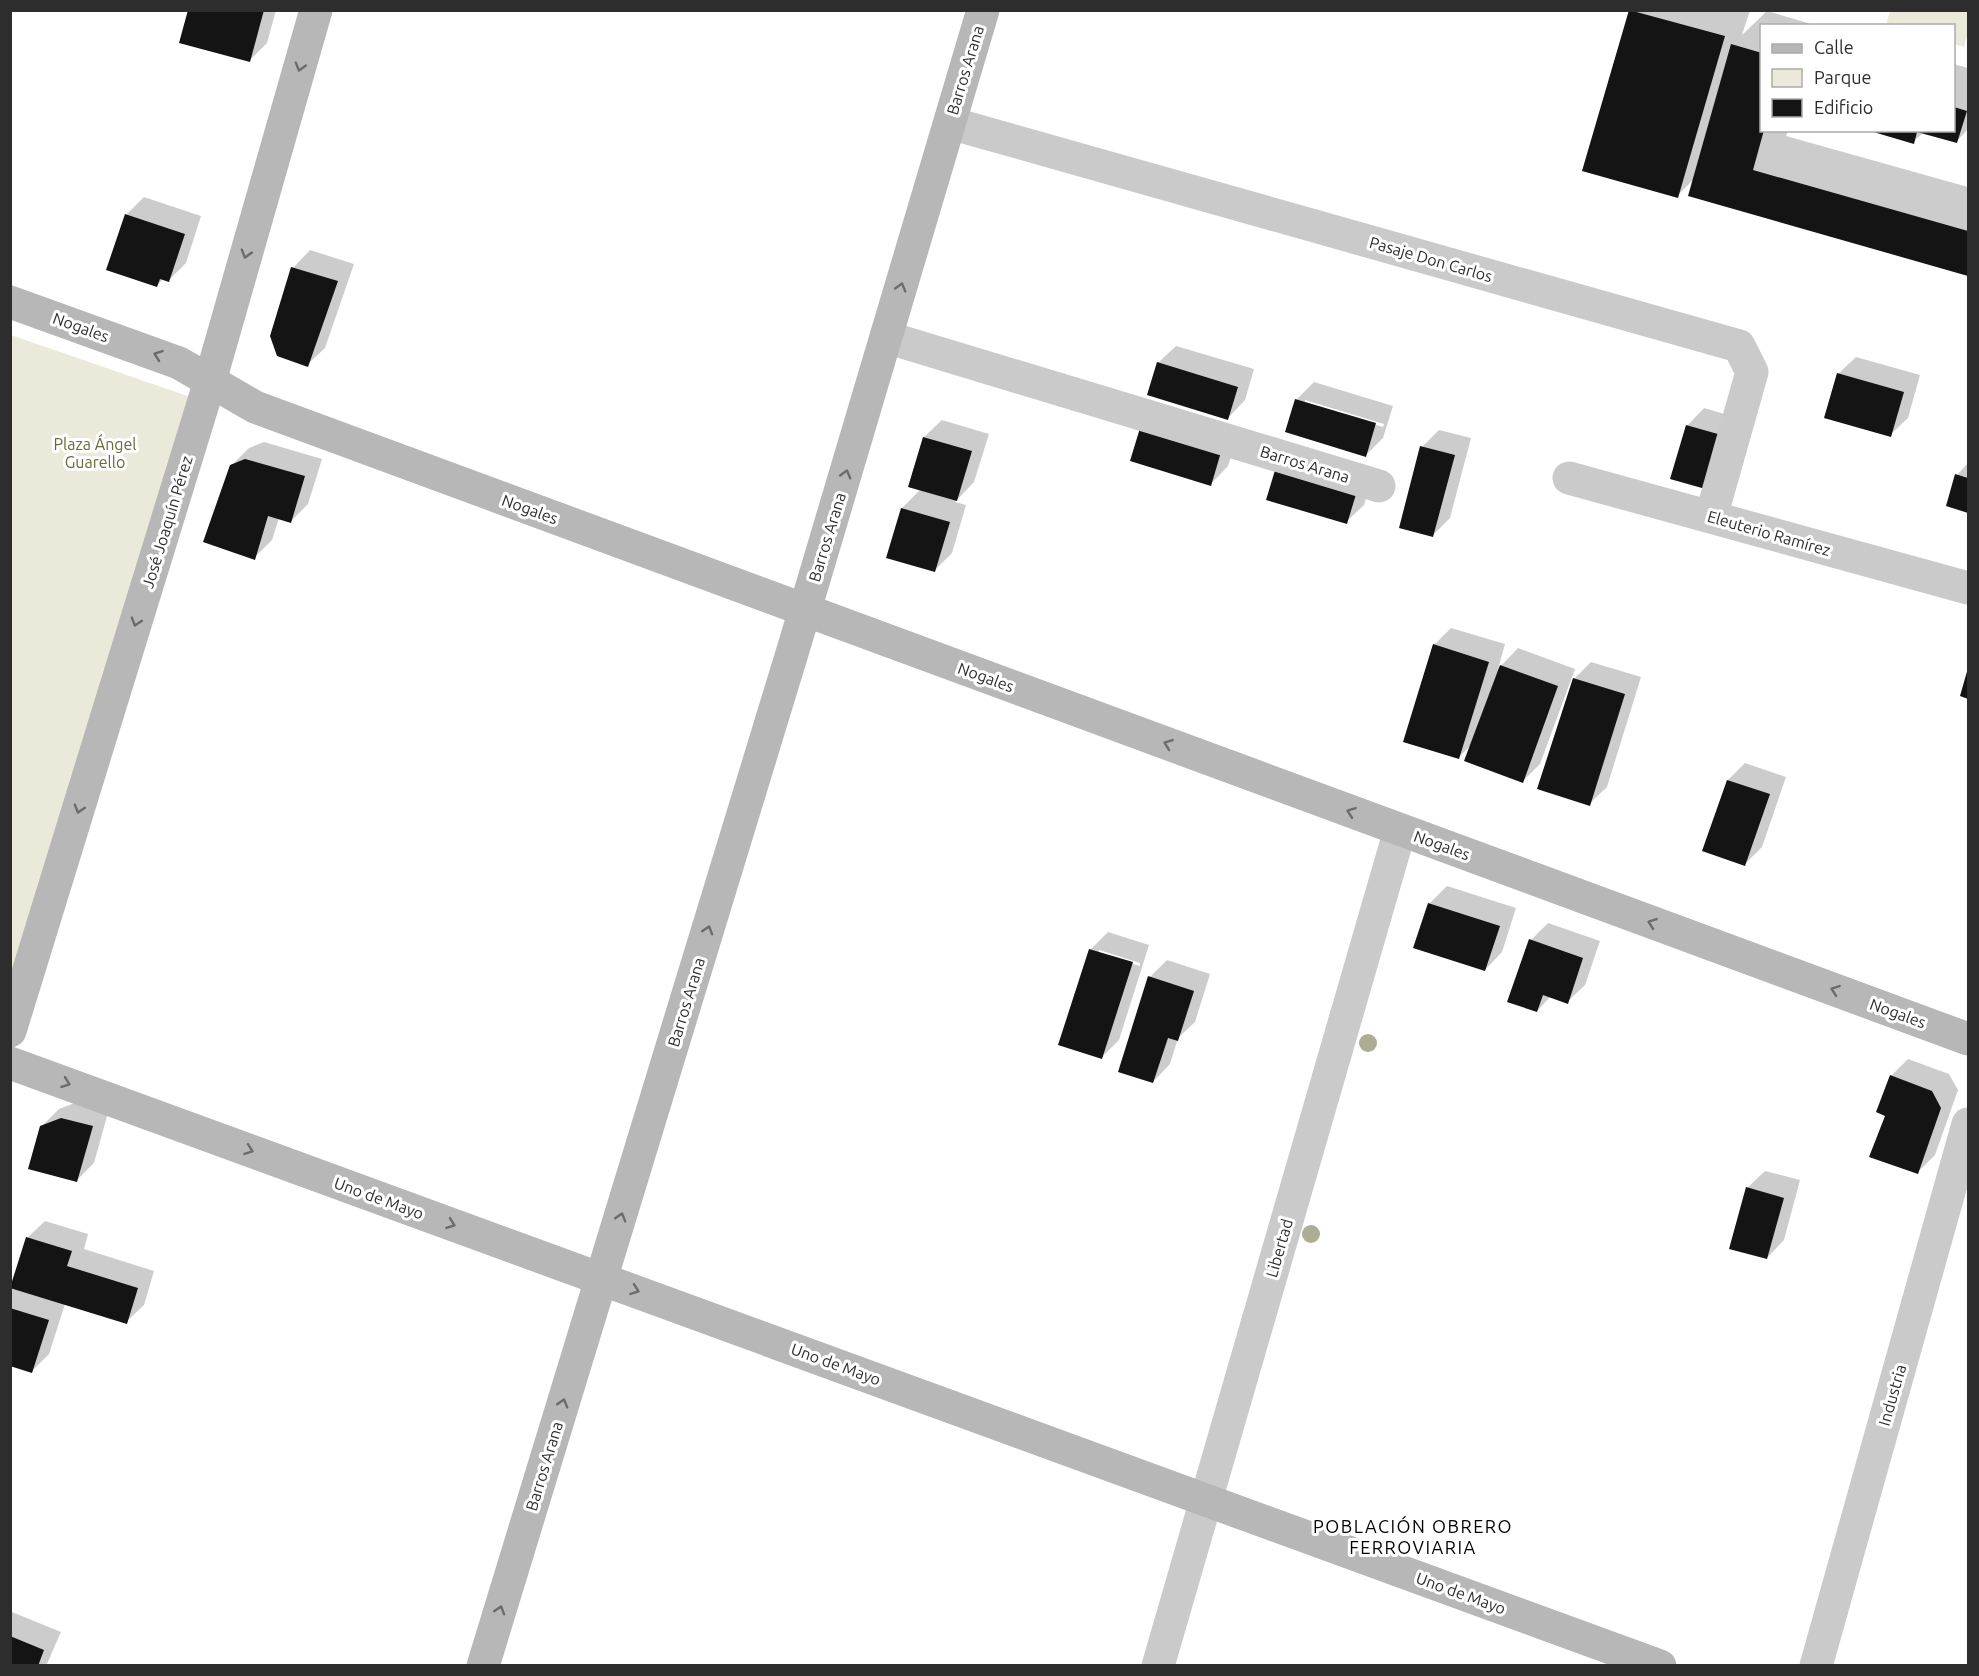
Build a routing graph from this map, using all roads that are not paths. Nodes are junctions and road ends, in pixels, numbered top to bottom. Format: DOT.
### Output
graph roads {
  1 [pos="316,10"];
  2 [pos="983,10"];
  3 [pos="950,123"];
  4 [pos="10,302"];
  5 [pos="886,337"];
  6 [pos="210,381"];
  7 [pos="1569,478"];
  8 [pos="1379,486"];
  9 [pos="1711,517"];
  10 [pos="1968,588"];
  11 [pos="805,610"];
  12 [pos="1400,830"];
  13 [pos="10,1031"];
  14 [pos="1968,1039"];
  15 [pos="10,1063"];
  16 [pos="1968,1124"];
  17 [pos="602,1278"];
  18 [pos="1206,1500"];
  19 [pos="483,1665"];
  20 [pos="1158,1665"];
  21 [pos="1660,1665"];
  22 [pos="1816,1665"];
  1 -- 6 [label="street, José Joaquín Pérez, one-way"];
  2 -- 3 [label="street, Barros Arana"];
  5 -- 3 [label="street, Barros Arana, one-way"];
  3 -- 9 [label="street, Pasaje Don Carlos"];
  6 -- 4 [label="street, Nogales, one-way"];
  5 -- 8 [label="street, Barros Arana"];
  11 -- 5 [label="street, Barros Arana, one-way"];
  6 -- 11 [label="street, Nogales"];
  6 -- 13 [label="street, José Joaquín Pérez, one-way"];
  7 -- 9 [label="street, Eleuterio Ramírez"];
  9 -- 10 [label="street, Eleuterio Ramírez"];
  12 -- 11 [label="street, Nogales, one-way"];
  17 -- 11 [label="street, Barros Arana, one-way"];
  14 -- 12 [label="street, Nogales, one-way"];
  12 -- 18 [label="street, Libertad"];
  15 -- 17 [label="street, Uno de Mayo, one-way"];
  16 -- 22 [label="street, Industria"];
  17 -- 18 [label="street, Uno de Mayo, one-way"];
  19 -- 17 [label="street, Barros Arana, one-way"];
  18 -- 20 [label="street, Libertad"];
  18 -- 21 [label="street, Uno de Mayo"];
}
